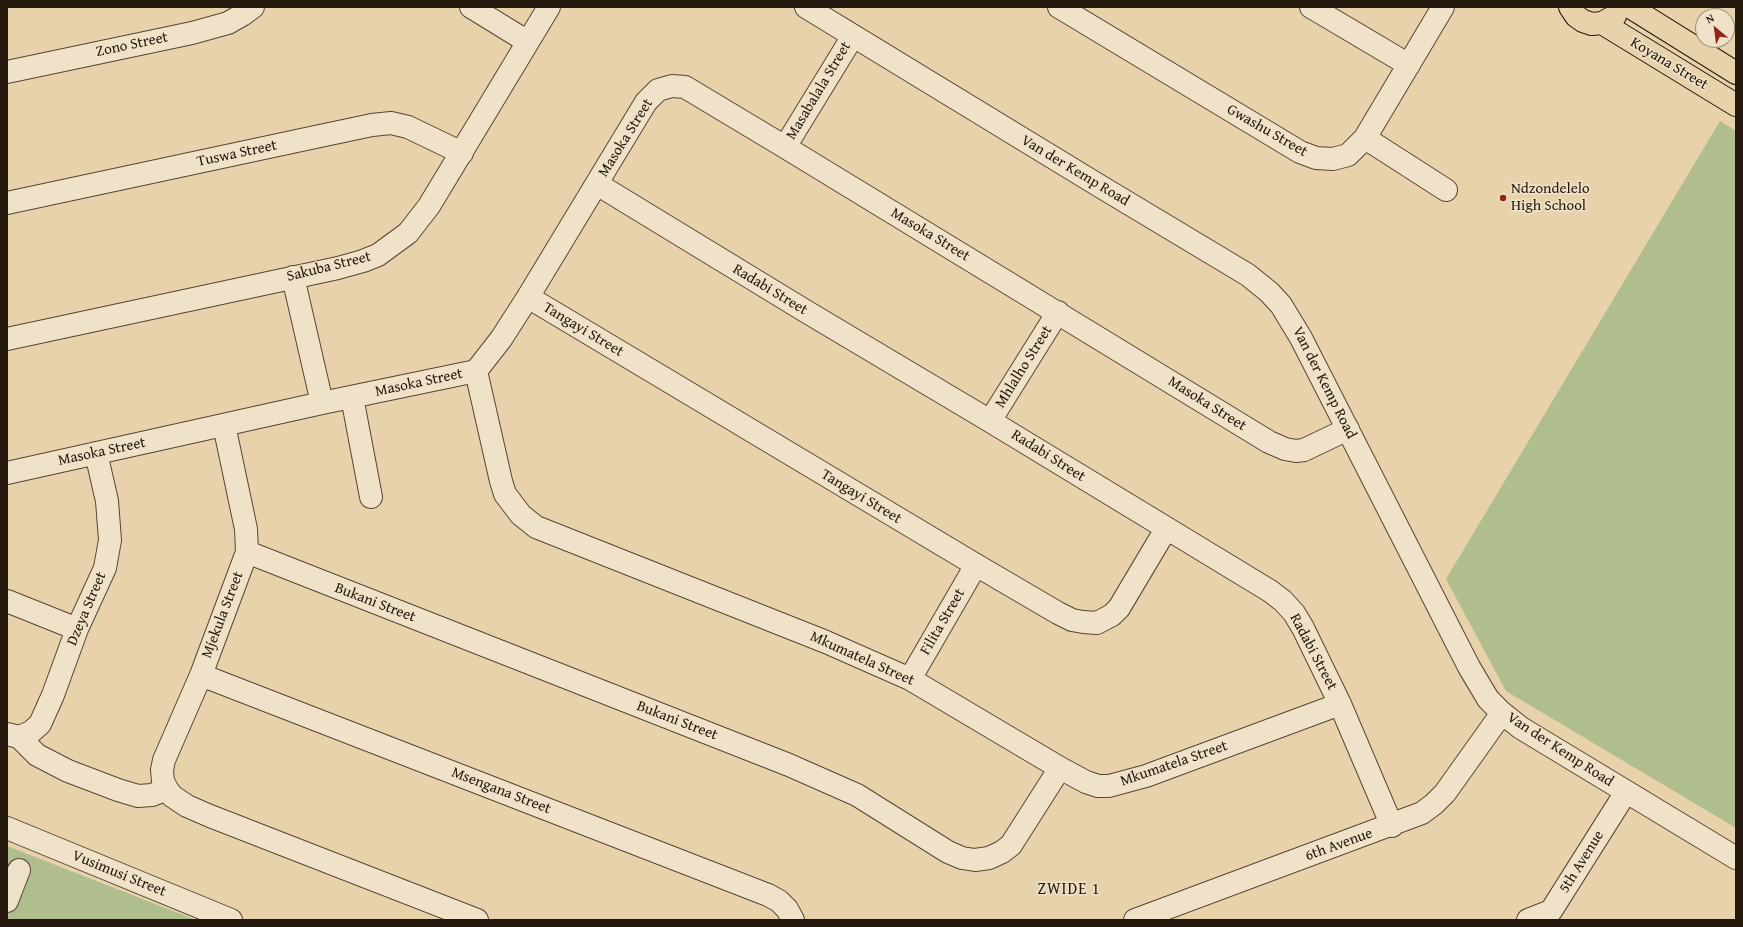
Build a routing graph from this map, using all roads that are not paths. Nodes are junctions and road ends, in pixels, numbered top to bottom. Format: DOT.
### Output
graph roads {
  1 [pos="253,7"];
  2 [pos="471,7"];
  3 [pos="549,7"];
  4 [pos="806,7"];
  5 [pos="1059,7"];
  6 [pos="1311,7"];
  7 [pos="1443,7"];
  8 [pos="1570,7"];
  9 [pos="1621,7"];
  10 [pos="1630,7"];
  11 [pos="1602,23"];
  12 [pos="853,36"];
  13 [pos="528,42"];
  14 [pos="1409,65"];
  15 [pos="7,72"];
  16 [pos="1736,73"];
  17 [pos="1736,105"];
  18 [pos="1365,138"];
  19 [pos="785,147"];
  20 [pos="462,153"];
  21 [pos="597,184"];
  22 [pos="1446,190"];
  23 [pos="7,203"];
  24 [pos="292,277"];
  25 [pos="528,297"];
  26 [pos="1058,312"];
  27 [pos="7,339"];
  28 [pos="476,371"];
  29 [pos="352,397"];
  30 [pos="322,403"];
  31 [pos="990,421"];
  32 [pos="224,426"];
  33 [pos="1348,429"];
  34 [pos="96,453"];
  35 [pos="7,473"];
  36 [pos="371,497"];
  37 [pos="1166,529"];
  38 [pos="247,552"];
  39 [pos="976,565"];
  40 [pos="7,601"];
  41 [pos="77,629"];
  42 [pos="201,675"];
  43 [pos="910,679"];
  44 [pos="1340,704"];
  45 [pos="1502,713"];
  46 [pos="13,735"];
  47 [pos="1060,768"];
  48 [pos="1626,792"];
  49 [pos="170,793"];
  50 [pos="1392,826"];
  51 [pos="7,828"];
  52 [pos="1736,858"];
  53 [pos="19,870"];
  54 [pos="7,901"];
  55 [pos="1559,915"];
  56 [pos="231,920"];
  57 [pos="477,920"];
  58 [pos="792,920"];
  59 [pos="1135,920"];
  60 [pos="1528,920"];
  1 -- 15 [label="street, Zono Street"];
  2 -- 13 [label="street"];
  3 -- 13 [label="street, Sakuba Street"];
  4 -- 12 [label="street, Van der Kemp Road"];
  5 -- 18 [label="street, Gwashu Street"];
  6 -- 14 [label="street"];
  7 -- 14 [label="street, Gwashu Street"];
  8 -- 11 [label="main road, Koyana Street"];
  9 -- 11 [label="main road"];
  10 -- 16 [label="main road, Koyana Street"];
  11 -- 17 [label="main road, Koyana Street"];
  12 -- 19 [label="street, Masabalala Street"];
  12 -- 33 [label="street, Van der Kemp Road"];
  13 -- 20 [label="street, Sakuba Street"];
  14 -- 18 [label="street, Gwashu Street"];
  18 -- 22 [label="street"];
  19 -- 21 [label="street, Masoka Street"];
  19 -- 26 [label="street, Masoka Street"];
  20 -- 23 [label="street, Tuswa Street"];
  20 -- 24 [label="street, Sakuba Street"];
  21 -- 25 [label="street, Masoka Street"];
  21 -- 31 [label="street, Radabi Street"];
  24 -- 27 [label="street, Sakuba Street"];
  24 -- 30 [label="street"];
  25 -- 28 [label="street, Masoka Street"];
  25 -- 39 [label="street, Tangayi Street"];
  26 -- 31 [label="street, Mhlalho Street"];
  26 -- 33 [label="street, Masoka Street"];
  28 -- 29 [label="street, Masoka Street"];
  28 -- 43 [label="street, Mkumatela Street"];
  29 -- 30 [label="street, Masoka Street"];
  29 -- 36 [label="street"];
  30 -- 32 [label="street, Masoka Street"];
  31 -- 37 [label="street, Radabi Street"];
  32 -- 34 [label="street, Masoka Street"];
  32 -- 38 [label="street, Mjekula Street"];
  33 -- 45 [label="street, Van der Kemp Road"];
  34 -- 35 [label="street, Masoka Street"];
  34 -- 41 [label="street, Dzeya Street"];
  37 -- 39 [label="street, Tangayi Street"];
  37 -- 44 [label="street, Radabi Street"];
  38 -- 42 [label="street, Mjekula Street"];
  38 -- 47 [label="street, Bukani Street"];
  39 -- 43 [label="street, Filita Street"];
  40 -- 41 [label="street"];
  41 -- 46 [label="street, Dzeya Street"];
  42 -- 49 [label="street, Mjekula Street"];
  42 -- 58 [label="street, Msengana Street"];
  43 -- 47 [label="street, Mkumatela Street"];
  44 -- 47 [label="street, Mkumatela Street"];
  44 -- 50 [label="street, Radabi Street"];
  45 -- 48 [label="street, Van der Kemp Road"];
  45 -- 50 [label="street, 6th Avenue"];
  46 -- 49 [label="street"];
  48 -- 52 [label="street, Van der Kemp Road"];
  48 -- 55 [label="street, 5th Avenue"];
  49 -- 57 [label="street"];
  50 -- 59 [label="street, 6th Avenue"];
  51 -- 56 [label="street, Vusimusi Street"];
  53 -- 54 [label="street"];
  55 -- 60 [label="street, 5th Avenue"];
}
